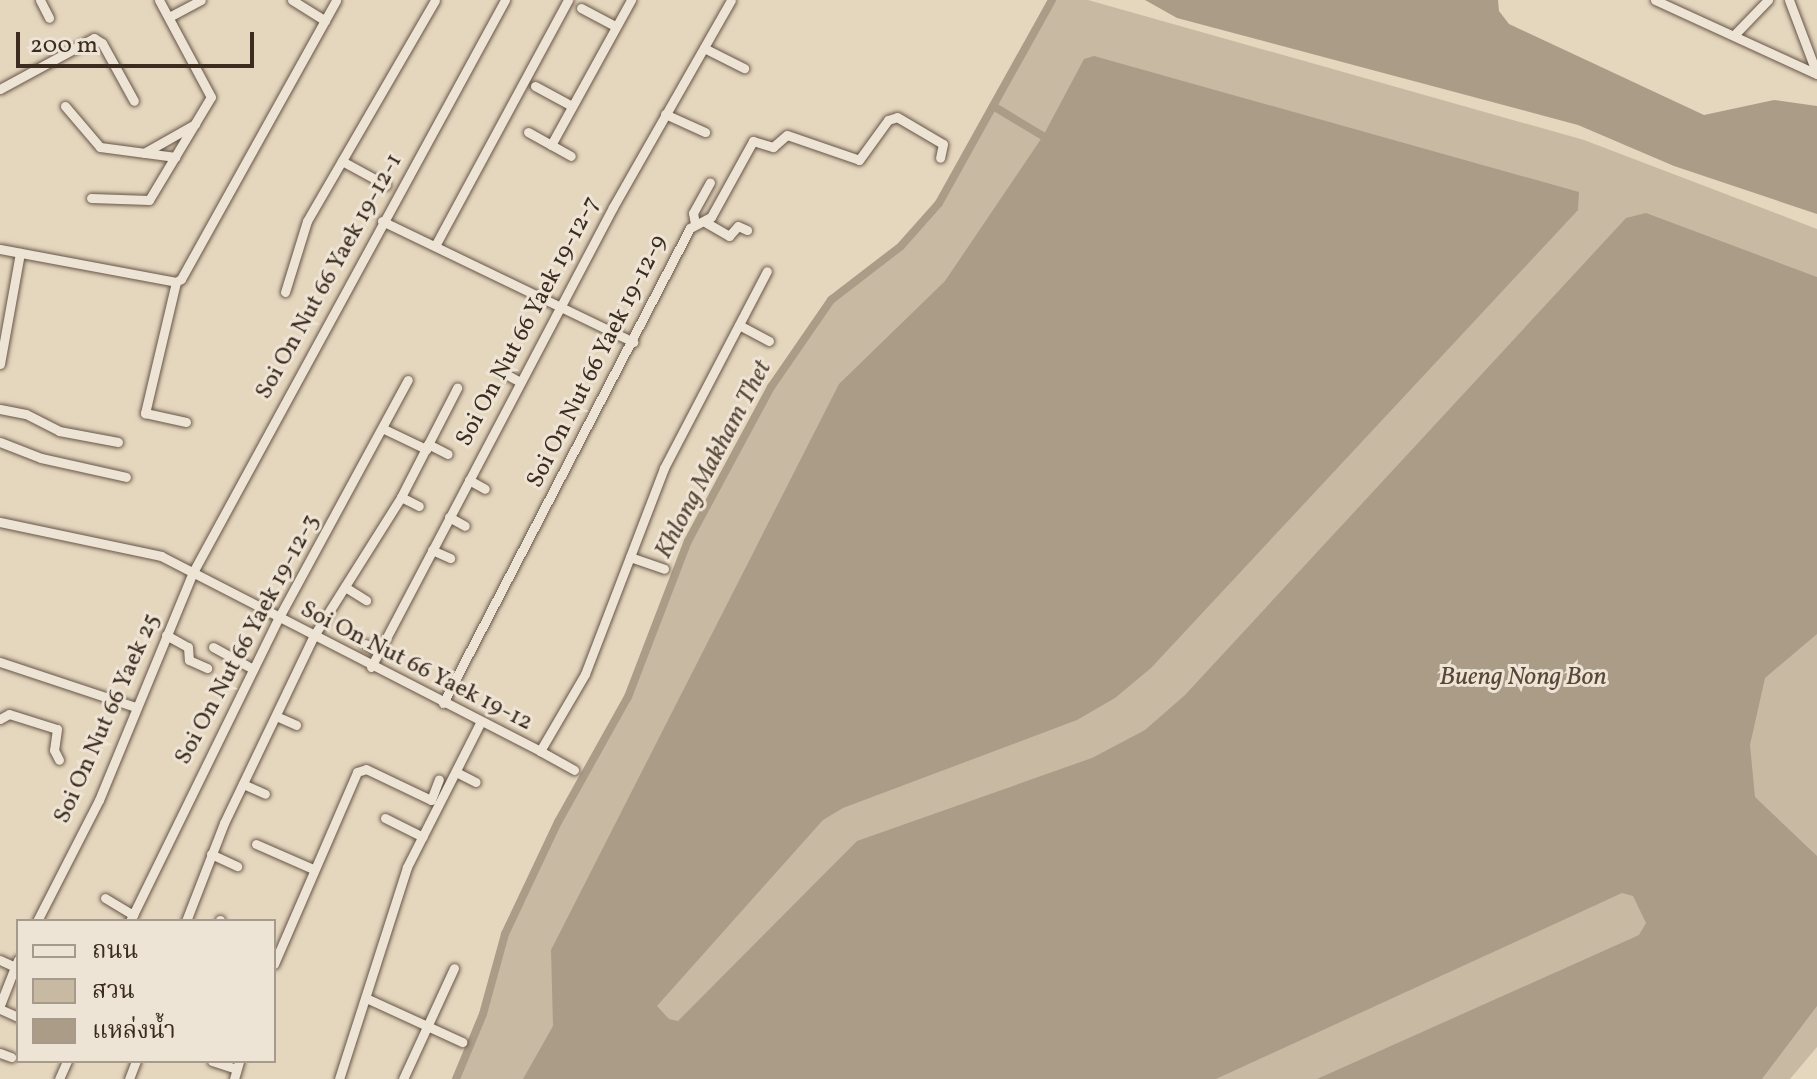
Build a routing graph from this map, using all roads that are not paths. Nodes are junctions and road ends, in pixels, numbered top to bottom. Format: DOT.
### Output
graph roads {
  1 [pos="40,0"];
  2 [pos="159,0"];
  3 [pos="201,0"];
  4 [pos="292,0"];
  5 [pos="336,0"];
  6 [pos="435,0"];
  7 [pos="505,0"];
  8 [pos="568,0"];
  9 [pos="631,0"];
  10 [pos="731,0"];
  11 [pos="1655,0"];
  12 [pos="1768,0"];
  13 [pos="1789,0"];
  14 [pos="581,8"];
  15 [pos="169,17"];
  16 [pos="49,18"];
  17 [pos="325,21"];
  18 [pos="615,26"];
  19 [pos="1736,33"];
  20 [pos="704,48"];
  21 [pos="744,68"];
  22 [pos="1817,74"];
  23 [pos="535,86"];
  24 [pos="0,89"];
  25 [pos="134,101"];
  26 [pos="65,106"];
  27 [pos="572,106"];
  28 [pos="665,114"];
  29 [pos="195,124"];
  30 [pos="528,132"];
  31 [pos="705,132"];
  32 [pos="551,145"];
  33 [pos="144,153"];
  34 [pos="571,156"];
  35 [pos="175,157"];
  36 [pos="940,158"];
  37 [pos="342,161"];
  38 [pos="710,182"];
  39 [pos="386,185"];
  40 [pos="91,198"];
  41 [pos="382,221"];
  42 [pos="700,223"];
  43 [pos="747,230"];
  44 [pos="435,246"];
  45 [pos="0,249"];
  46 [pos="20,253"];
  47 [pos="767,271"];
  48 [pos="176,282"];
  49 [pos="285,292"];
  50 [pos="559,306"];
  51 [pos="4,323"];
  52 [pos="739,325"];
  53 [pos="769,341"];
  54 [pos="633,342"];
  55 [pos="0,364"];
  56 [pos="502,372"];
  57 [pos="408,380"];
  58 [pos="520,382"];
  59 [pos="457,388"];
  60 [pos="0,409"];
  61 [pos="186,422"];
  62 [pos="384,429"];
  63 [pos="0,442"];
  64 [pos="118,442"];
  65 [pos="427,447"];
  66 [pos="448,454"];
  67 [pos="126,477"];
  68 [pos="469,480"];
  69 [pos="485,489"];
  70 [pos="401,497"];
  71 [pos="419,506"];
  72 [pos="449,517"];
  73 [pos="0,522"];
  74 [pos="465,526"];
  75 [pos="432,550"];
  76 [pos="630,557"];
  77 [pos="450,558"];
  78 [pos="664,569"];
  79 [pos="192,574"];
  80 [pos="345,587"];
  81 [pos="366,600"];
  82 [pos="278,619"];
  83 [pos="166,635"];
  84 [pos="313,637"];
  85 [pos="365,644"];
  86 [pos="213,647"];
  87 [pos="379,652"];
  88 [pos="0,662"];
  89 [pos="371,667"];
  90 [pos="207,668"];
  91 [pos="253,669"];
  92 [pos="443,703"];
  93 [pos="135,707"];
  94 [pos="276,716"];
  95 [pos="0,719"];
  96 [pos="480,723"];
  97 [pos="296,725"];
  98 [pos="540,751"];
  99 [pos="59,760"];
  100 [pos="574,770"];
  101 [pos="456,772"];
  102 [pos="439,779"];
  103 [pos="476,782"];
  104 [pos="243,784"];
  105 [pos="265,794"];
  106 [pos="385,818"];
  107 [pos="423,837"];
  108 [pos="256,844"];
  109 [pos="211,854"];
  110 [pos="237,866"];
  111 [pos="313,869"];
  112 [pos="105,898"];
  113 [pos="131,918"];
  114 [pos="38,919"];
  115 [pos="187,919"];
  116 [pos="276,959"];
  117 [pos="0,960"];
  118 [pos="16,963"];
  119 [pos="454,968"];
  120 [pos="366,998"];
  121 [pos="0,1007"];
  122 [pos="426,1029"];
  123 [pos="462,1042"];
  124 [pos="0,1053"];
  125 [pos="11,1057"];
  126 [pos="339,1079"];
  127 [pos="403,1079"];
  1 -- 16 [label="street"];
  2 -- 15 [label="street"];
  3 -- 15 [label="street"];
  4 -- 17 [label="street"];
  5 -- 17 [label="street"];
  6 -- 37 [label="street"];
  7 -- 41 [label="street, Soi On Nut 66 Yaek 19-12-1"];
  8 -- 44 [label="street"];
  9 -- 18 [label="street"];
  10 -- 20 [label="street, Soi On Nut 66 Yaek 19-12-7"];
  11 -- 19 [label="street"];
  12 -- 19 [label="street"];
  13 -- 22 [label="street"];
  14 -- 18 [label="street"];
  15 -- 29 [label="street"];
  17 -- 48 [label="street"];
  18 -- 27 [label="street"];
  19 -- 22 [label="street"];
  20 -- 21 [label="street"];
  20 -- 28 [label="street, Soi On Nut 66 Yaek 19-12-7"];
  23 -- 27 [label="street"];
  24 -- 25 [label="street"];
  26 -- 33 [label="street"];
  27 -- 32 [label="street"];
  28 -- 31 [label="street"];
  28 -- 50 [label="street, Soi On Nut 66 Yaek 19-12-7"];
  29 -- 33 [label="street"];
  29 -- 35 [label="street"];
  30 -- 32 [label="street"];
  32 -- 34 [label="street"];
  33 -- 35 [label="street"];
  35 -- 40 [label="street"];
  36 -- 42 [label="street, Soi On Nut 66 Yaek 19-12-9"];
  37 -- 39 [label="street"];
  37 -- 49 [label="street"];
  38 -- 42 [label="street"];
  41 -- 44 [label="street"];
  41 -- 79 [label="street, Soi On Nut 66 Yaek 19-12-1"];
  42 -- 43 [label="street"];
  42 -- 54 [label="street, Soi On Nut 66 Yaek 19-12-9"];
  44 -- 50 [label="street"];
  45 -- 46 [label="street"];
  46 -- 48 [label="street"];
  46 -- 51 [label="street"];
  47 -- 52 [label="street, Soi On Nut 66 Yaek 19-12"];
  48 -- 61 [label="street"];
  50 -- 54 [label="street"];
  50 -- 58 [label="street, Soi On Nut 66 Yaek 19-12-7"];
  51 -- 55 [label="street"];
  52 -- 53 [label="street"];
  52 -- 76 [label="street, Soi On Nut 66 Yaek 19-12"];
  54 -- 92 [label="street, Soi On Nut 66 Yaek 19-12-9"];
  56 -- 58 [label="street"];
  57 -- 62 [label="street, Soi On Nut 66 Yaek 19-12-3"];
  58 -- 68 [label="street, Soi On Nut 66 Yaek 19-12-7"];
  59 -- 65 [label="street"];
  60 -- 64 [label="street"];
  62 -- 65 [label="street"];
  62 -- 82 [label="street, Soi On Nut 66 Yaek 19-12-3"];
  63 -- 67 [label="street"];
  65 -- 66 [label="street"];
  65 -- 70 [label="street"];
  68 -- 69 [label="street"];
  68 -- 72 [label="street, Soi On Nut 66 Yaek 19-12-7"];
  70 -- 71 [label="street"];
  70 -- 80 [label="street"];
  72 -- 74 [label="street"];
  72 -- 75 [label="street, Soi On Nut 66 Yaek 19-12-7"];
  73 -- 79 [label="street, Soi On Nut 66 Yaek 19-12"];
  75 -- 77 [label="street"];
  75 -- 87 [label="street, Soi On Nut 66 Yaek 19-12-7"];
  76 -- 78 [label="street"];
  76 -- 98 [label="street, Soi On Nut 66 Yaek 19-12"];
  79 -- 82 [label="street, Soi On Nut 66 Yaek 19-12"];
  79 -- 83 [label="street, Soi On Nut 66 Yaek 25"];
  80 -- 81 [label="street"];
  80 -- 84 [label="street"];
  82 -- 84 [label="street, Soi On Nut 66 Yaek 19-12"];
  82 -- 91 [label="street, Soi On Nut 66 Yaek 19-12-3"];
  83 -- 90 [label="street"];
  83 -- 93 [label="street, Soi On Nut 66 Yaek 25"];
  84 -- 89 [label="street, Soi On Nut 66 Yaek 19-12"];
  84 -- 94 [label="street"];
  85 -- 87 [label="street"];
  86 -- 91 [label="street"];
  87 -- 89 [label="street, Soi On Nut 66 Yaek 19-12-7"];
  88 -- 93 [label="street"];
  89 -- 92 [label="street, Soi On Nut 66 Yaek 19-12"];
  91 -- 113 [label="street, Soi On Nut 66 Yaek 19-12-3"];
  92 -- 96 [label="street, Soi On Nut 66 Yaek 19-12"];
  93 -- 114 [label="street, Soi On Nut 66 Yaek 25"];
  94 -- 97 [label="street"];
  94 -- 104 [label="street"];
  95 -- 99 [label="street"];
  96 -- 98 [label="street, Soi On Nut 66 Yaek 19-12"];
  96 -- 101 [label="street"];
  98 -- 100 [label="street"];
  101 -- 103 [label="street"];
  101 -- 107 [label="street"];
  102 -- 111 [label="street"];
  104 -- 105 [label="street"];
  104 -- 109 [label="street"];
  106 -- 107 [label="street"];
  107 -- 120 [label="street"];
  108 -- 111 [label="street"];
  109 -- 110 [label="street"];
  109 -- 115 [label="street"];
  111 -- 116 [label="street"];
  112 -- 113 [label="street"];
  117 -- 118 [label="street"];
  118 -- 121 [label="street"];
  119 -- 122 [label="street"];
  120 -- 122 [label="street"];
  120 -- 126 [label="street"];
  122 -- 123 [label="street"];
  122 -- 127 [label="street"];
  124 -- 125 [label="street"];
}
